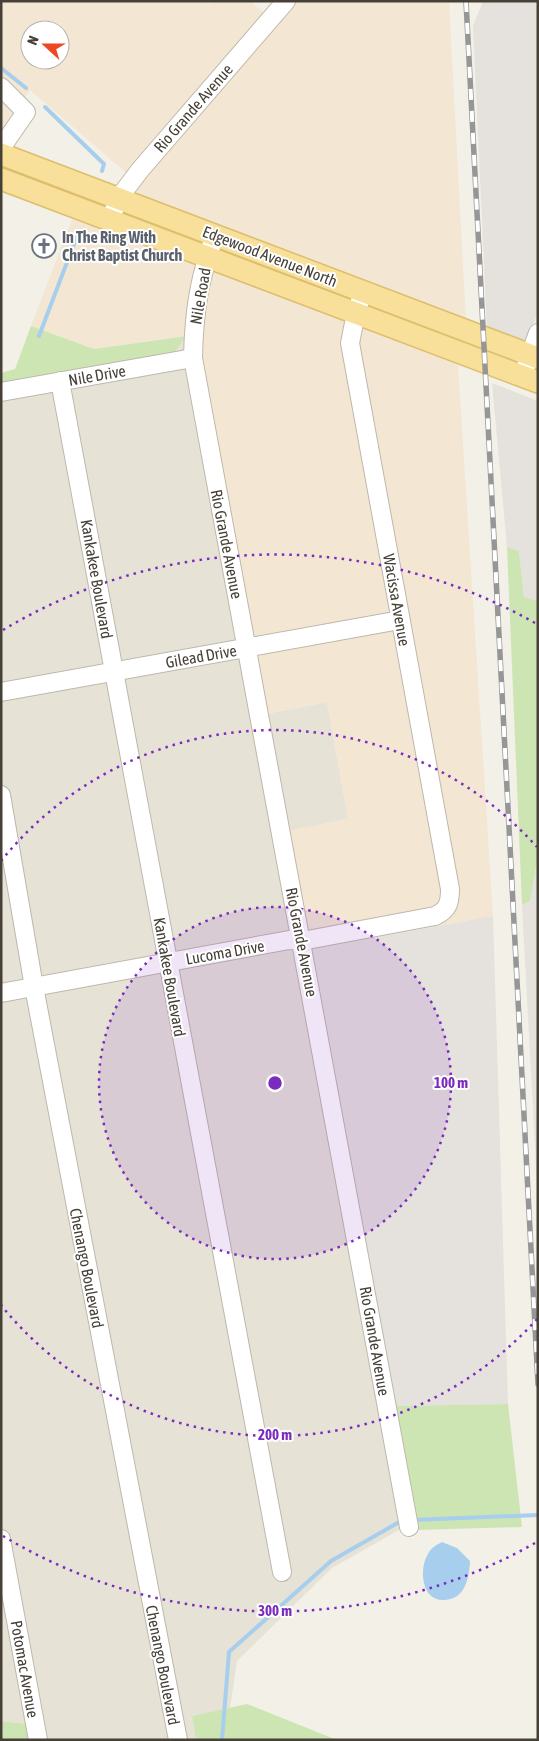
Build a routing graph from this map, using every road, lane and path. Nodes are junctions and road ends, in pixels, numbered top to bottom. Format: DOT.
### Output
graph roads {
  1 [pos="286,1"];
  2 [pos="1,88"];
  3 [pos="1,148"];
  4 [pos="1,154"];
  5 [pos="1,179"];
  6 [pos="118,199"];
  7 [pos="110,221"];
  8 [pos="215,235"];
  9 [pos="207,256"];
  10 [pos="363,292"];
  11 [pos="356,313"];
  12 [pos="538,333"];
  13 [pos="534,357"];
  14 [pos="193,358"];
  15 [pos="530,379"];
  16 [pos="60,381"];
  17 [pos="1,392"];
  18 [pos="400,620"];
  19 [pos="247,648"];
  20 [pos="114,671"];
  21 [pos="1,692"];
  22 [pos="1,795"];
  23 [pos="446,909"];
  24 [pos="302,941"];
  25 [pos="167,963"];
  26 [pos="34,987"];
  27 [pos="1,993"];
  28 [pos="409,1527"];
  29 [pos="1,1539"];
  30 [pos="282,1572"];
  31 [pos="38,1740"];
  32 [pos="178,1740"];
  1 -- 6 [label="street, Rio Grande Avenue"];
  2 -- 3 [label="street"];
  4 -- 6 [label="main road, Edgewood Avenue North"];
  5 -- 7 [label="main road, Edgewood Avenue North"];
  6 -- 7 [label="street, Rio Grande Avenue"];
  6 -- 8 [label="main road, Edgewood Avenue North"];
  7 -- 9 [label="main road, Edgewood Avenue North"];
  8 -- 9 [label="street, Nile Road"];
  8 -- 10 [label="main road, Edgewood Avenue North"];
  9 -- 11 [label="main road, Edgewood Avenue North"];
  9 -- 14 [label="street, Nile Road"];
  10 -- 11 [label="street, Wacissa Avenue"];
  10 -- 13 [label="main road, Edgewood Avenue North"];
  11 -- 15 [label="main road, Edgewood Avenue North"];
  11 -- 18 [label="street, Wacissa Avenue"];
  12 -- 13 [label="street"];
  13 -- 15 [label="street"];
  14 -- 16 [label="street, Nile Drive"];
  14 -- 19 [label="street, Rio Grande Avenue"];
  16 -- 17 [label="street, Nile Drive"];
  16 -- 20 [label="street, Kankakee Boulevard"];
  18 -- 19 [label="street, Gilead Drive"];
  18 -- 23 [label="street, Wacissa Avenue"];
  19 -- 20 [label="street, Gilead Drive"];
  19 -- 24 [label="street, Rio Grande Avenue"];
  20 -- 21 [label="street, Gilead Drive"];
  20 -- 25 [label="street, Kankakee Boulevard"];
  22 -- 26 [label="street, Chenango Boulevard"];
  23 -- 24 [label="street, Lucoma Drive"];
  24 -- 25 [label="street, Lucoma Drive"];
  24 -- 28 [label="street, Rio Grande Avenue"];
  25 -- 26 [label="street, Lucoma Drive"];
  25 -- 30 [label="street, Kankakee Boulevard"];
  26 -- 27 [label="street, Lucoma Drive"];
  26 -- 32 [label="street, Chenango Boulevard"];
  29 -- 31 [label="street, Potomac Avenue"];
}
